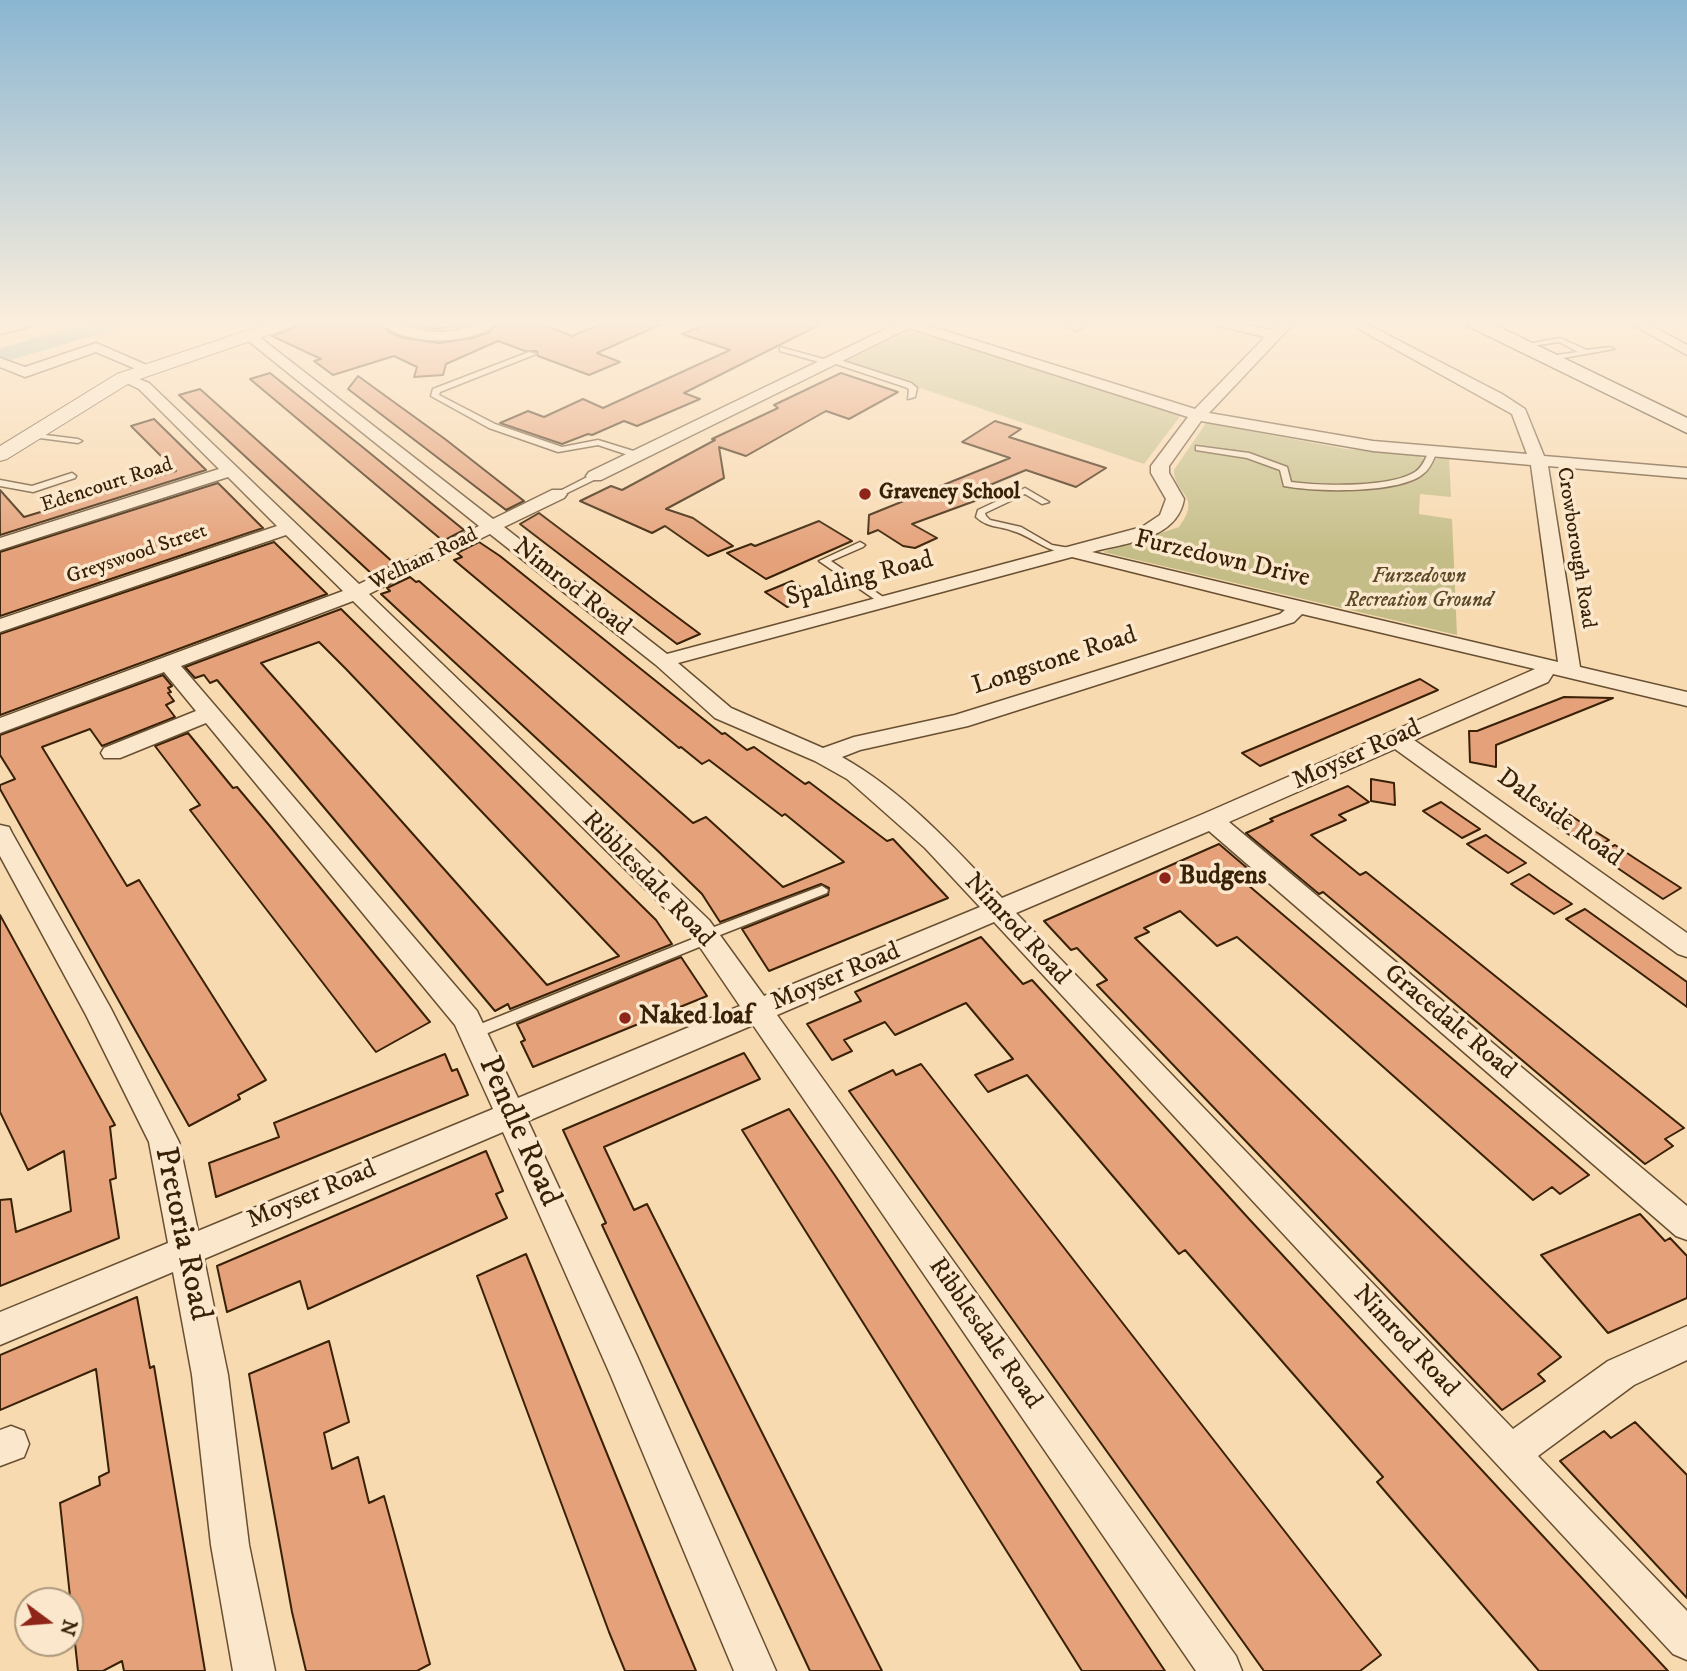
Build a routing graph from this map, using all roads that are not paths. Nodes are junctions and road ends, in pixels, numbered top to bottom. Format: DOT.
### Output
graph roads {
  1 [pos="87,401"];
  2 [pos="159,401"];
  3 [pos="333,401"];
  4 [pos="444,401"];
  5 [pos="747,401"];
  6 [pos="1154,401"];
  7 [pos="1211,401"];
  8 [pos="1501,401"];
  9 [pos="1637,401"];
  10 [pos="1198,415"];
  11 [pos="1687,426"];
  12 [pos="32,435"];
  13 [pos="78,442"];
  14 [pos="1199,448"];
  15 [pos="1433,451"];
  16 [pos="0,454"];
  17 [pos="637,455"];
  18 [pos="1538,460"];
  19 [pos="229,471"];
  20 [pos="1687,473"];
  21 [pos="72,475"];
  22 [pos="595,476"];
  23 [pos="0,483"];
  24 [pos="558,494"];
  25 [pos="1045,502"];
  26 [pos="493,526"];
  27 [pos="288,528"];
  28 [pos="0,544"];
  29 [pos="860,545"];
  30 [pos="1072,551"];
  31 [pos="356,593"];
  32 [pos="883,601"];
  33 [pos="1296,607"];
  34 [pos="0,626"];
  35 [pos="663,661"];
  36 [pos="167,663"];
  37 [pos="1559,668"];
  38 [pos="1687,699"];
  39 [pos="209,714"];
  40 [pos="0,726"];
  41 [pos="1397,739"];
  42 [pos="112,753"];
  43 [pos="823,756"];
  44 [pos="1212,820"];
  45 [pos="0,833"];
  46 [pos="822,890"];
  47 [pos="997,911"];
  48 [pos="708,936"];
  49 [pos="1687,947"];
  50 [pos="757,1011"];
  51 [pos="473,1033"];
  52 [pos="510,1112"];
  53 [pos="1687,1226"];
  54 [pos="187,1249"];
  55 [pos="0,1329"];
  56 [pos="1687,1342"];
  57 [pos="1510,1454"];
  58 [pos="1687,1640"];
  59 [pos="254,1671"];
  60 [pos="755,1671"];
  61 [pos="1221,1671"];
  1 -- 12 [label="street"];
  2 -- 19 [label="street, Ribblesdale Road"];
  3 -- 26 [label="street, Nimrod Road"];
  4 -- 17 [label="lane"];
  5 -- 17 [label="street, Welham Road"];
  6 -- 10 [label="street"];
  7 -- 10 [label="street"];
  8 -- 18 [label="street, Crowborough Road"];
  9 -- 11 [label="main road"];
  10 -- 15 [label="street"];
  10 -- 30 [label="street, Spalding Road"];
  12 -- 13 [label="lane"];
  12 -- 16 [label="street"];
  14 -- 15 [label="lane"];
  15 -- 18 [label="street"];
  17 -- 22 [label="street, Welham Road"];
  18 -- 20 [label="street"];
  18 -- 37 [label="street, Crowborough Road"];
  19 -- 27 [label="street, Ribblesdale Road"];
  19 -- 28 [label="street, Edencourt Road"];
  21 -- 23 [label="lane"];
  22 -- 24 [label="lane, Welham Road"];
  24 -- 26 [label="street, Welham Road"];
  25 -- 30 [label="lane"];
  26 -- 31 [label="street, Welham Road"];
  26 -- 35 [label="street, Nimrod Road"];
  27 -- 31 [label="street, Ribblesdale Road"];
  27 -- 34 [label="street, Greyswood Street"];
  29 -- 32 [label="lane"];
  30 -- 32 [label="street, Spalding Road"];
  30 -- 33 [label="street, Furzedown Drive"];
  31 -- 36 [label="street, Welham Road"];
  31 -- 48 [label="street, Ribblesdale Road"];
  32 -- 35 [label="street, Spalding Road"];
  33 -- 37 [label="street, Furzedown Drive"];
  33 -- 43 [label="street, Longstone Road"];
  35 -- 43 [label="street, Nimrod Road"];
  36 -- 39 [label="street, Pendle Road"];
  36 -- 40 [label="street, Welham Road"];
  37 -- 38 [label="street, Furzedown Drive"];
  37 -- 41 [label="street, Moyser Road"];
  39 -- 42 [label="street"];
  39 -- 51 [label="street, Pendle Road"];
  41 -- 44 [label="street, Moyser Road"];
  41 -- 49 [label="street, Daleside Road"];
  43 -- 47 [label="street, Nimrod Road"];
  44 -- 47 [label="street, Moyser Road"];
  44 -- 53 [label="street, Gracedale Road"];
  45 -- 54 [label="street, Pretoria Road"];
  46 -- 48 [label="lane"];
  47 -- 50 [label="street, Moyser Road"];
  47 -- 57 [label="street, Nimrod Road"];
  48 -- 50 [label="street, Ribblesdale Road"];
  48 -- 51 [label="lane"];
  50 -- 52 [label="street, Moyser Road"];
  50 -- 61 [label="street, Ribblesdale Road"];
  51 -- 52 [label="street, Pendle Road"];
  52 -- 54 [label="street, Moyser Road"];
  52 -- 60 [label="street, Pendle Road"];
  54 -- 55 [label="street, Moyser Road"];
  54 -- 59 [label="street, Pretoria Road"];
  56 -- 57 [label="street"];
  57 -- 58 [label="street, Nimrod Road"];
}
